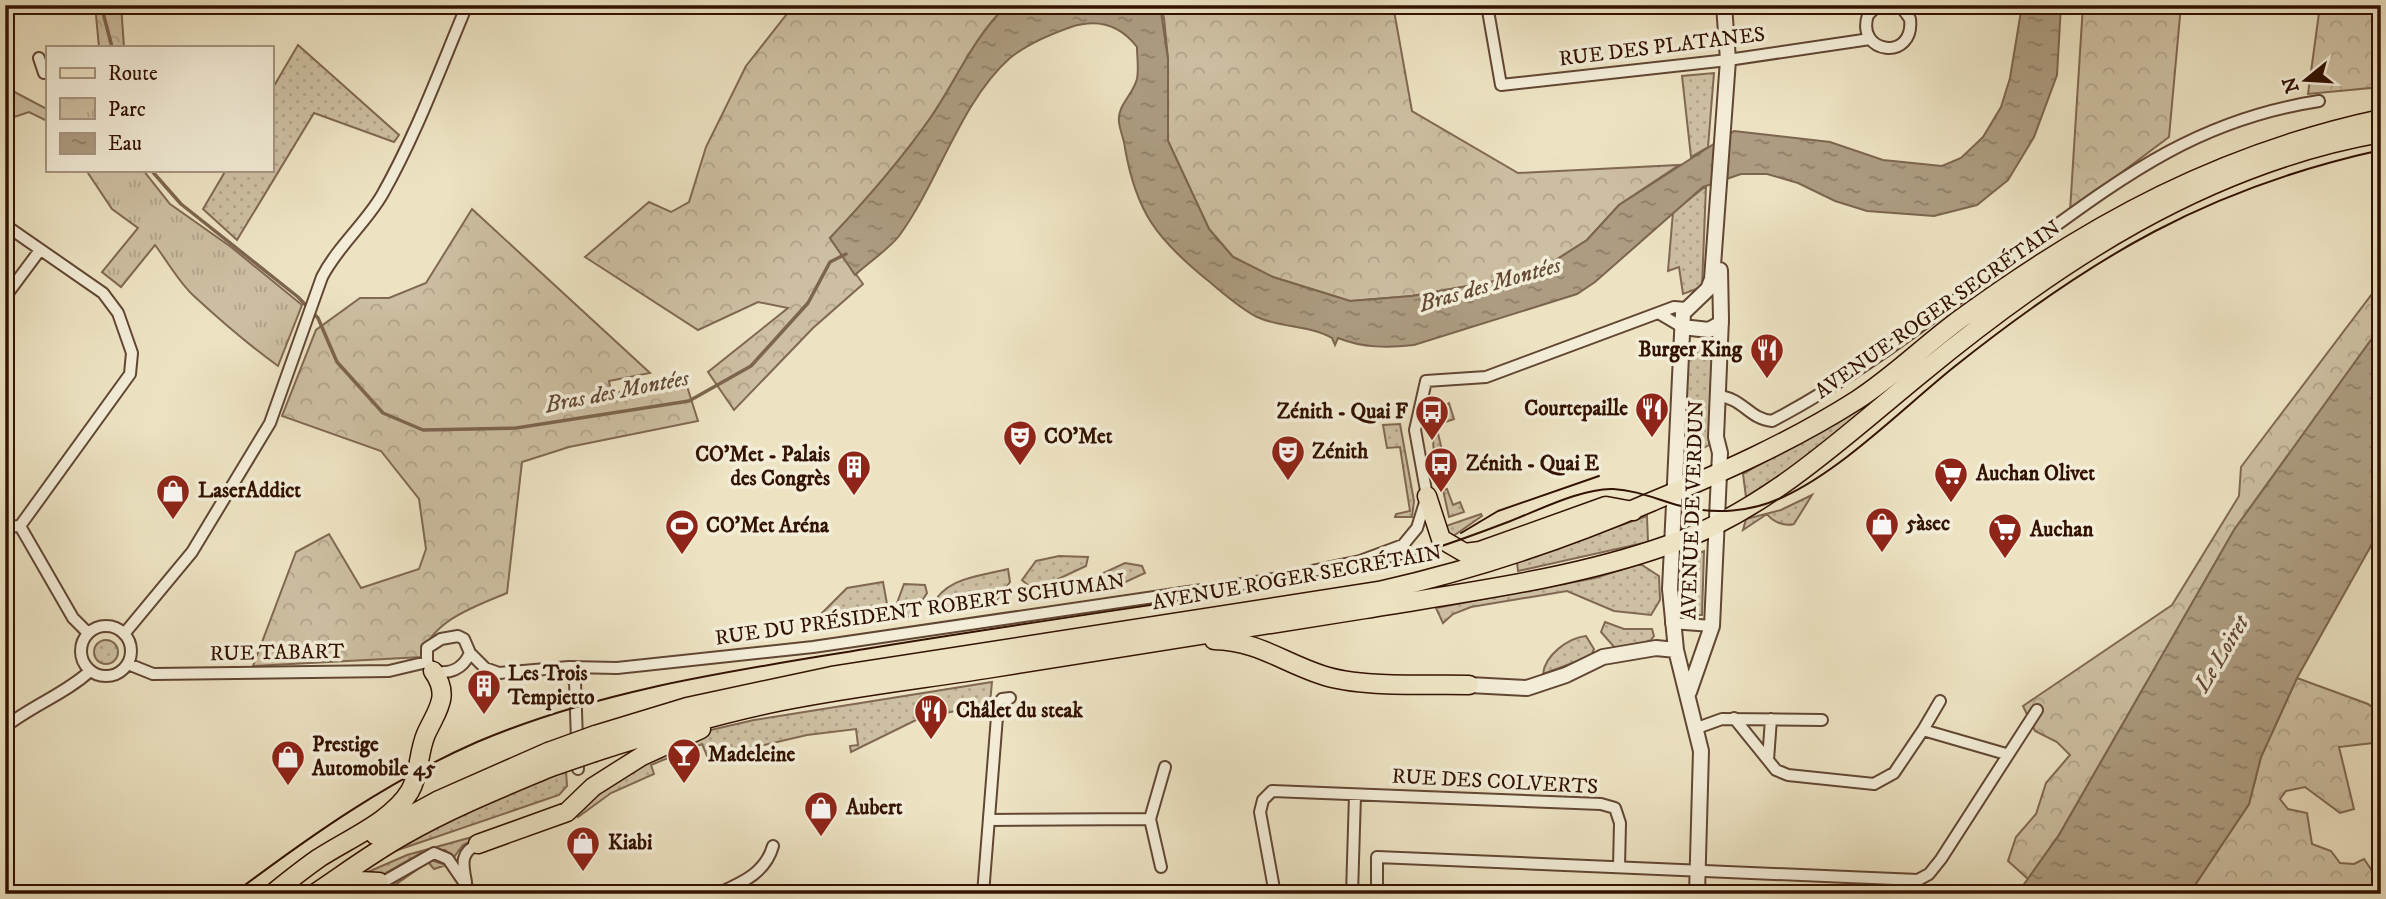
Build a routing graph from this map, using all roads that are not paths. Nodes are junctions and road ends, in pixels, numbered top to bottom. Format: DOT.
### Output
graph roads {
  1 [pos="467,5"];
  2 [pos="1487,5"];
  3 [pos="1724,5"];
  4 [pos="1878,5"];
  5 [pos="1900,5"];
  6 [pos="1870,39"];
  7 [pos="39,58"];
  8 [pos="1728,60"];
  9 [pos="44,73"];
  10 [pos="2319,101"];
  11 [pos="2381,119"];
  12 [pos="2381,133"];
  13 [pos="1719,190"];
  14 [pos="5,225"];
  15 [pos="40,250"];
  16 [pos="5,297"];
  17 [pos="1689,306"];
  18 [pos="1660,314"];
  19 [pos="1721,318"];
  20 [pos="1682,327"];
  21 [pos="1718,396"];
  22 [pos="1719,474"];
  23 [pos="1674,493"];
  24 [pos="1427,496"];
  25 [pos="1633,511"];
  26 [pos="1717,522"];
  27 [pos="20,526"];
  28 [pos="5,527"];
  29 [pos="1670,545"];
  30 [pos="1671,623"];
  31 [pos="1712,626"];
  32 [pos="89,633"];
  33 [pos="124,634"];
  34 [pos="1179,639"];
  35 [pos="1676,650"];
  36 [pos="470,653"];
  37 [pos="128,664"];
  38 [pos="430,666"];
  39 [pos="989,669"];
  40 [pos="90,670"];
  41 [pos="565,670"];
  42 [pos="1469,685"];
  43 [pos="1688,694"];
  44 [pos="1010,698"];
  45 [pos="1940,701"];
  46 [pos="2037,710"];
  47 [pos="1734,718"];
  48 [pos="1771,719"];
  49 [pos="1822,720"];
  50 [pos="5,727"];
  51 [pos="1697,728"];
  52 [pos="1923,730"];
  53 [pos="595,743"];
  54 [pos="2006,754"];
  55 [pos="550,760"];
  56 [pos="1768,760"];
  57 [pos="1165,767"];
  58 [pos="578,769"];
  59 [pos="1355,795"];
  60 [pos="1150,819"];
  61 [pos="989,820"];
  62 [pos="478,844"];
  63 [pos="773,846"];
  64 [pos="1353,856"];
  65 [pos="1377,857"];
  66 [pos="1161,867"];
  67 [pos="1619,867"];
  68 [pos="1698,870"];
  69 [pos="379,882"];
  70 [pos="466,882"];
  71 [pos="318,891"];
  72 [pos="272,894"];
  73 [pos="282,894"];
  74 [pos="362,894"];
  75 [pos="472,894"];
  76 [pos="717,894"];
  77 [pos="983,894"];
  78 [pos="1275,894"];
  79 [pos="1352,894"];
  80 [pos="1377,894"];
  81 [pos="1697,894"];
  1 -- 33 [label="street"];
  2 -- 8 [label="street, RUE DES PLATANES"];
  3 -- 8 [label="street, AVENUE DE VERDUN"];
  4 -- 6 [label="street"];
  5 -- 6 [label="street, RUE DES PLATANES"];
  6 -- 8 [label="street, RUE DES PLATANES"];
  7 -- 9 [label="street"];
  8 -- 13 [label="street, AVENUE DE VERDUN"];
  10 -- 21 [label="street"];
  11 -- 22 [label="main road, AVENUE ROGER SECRÉTAIN"];
  12 -- 26 [label="main road, AVENUE ROGER SECRÉTAIN"];
  13 -- 17 [label="street, AVENUE DE VERDUN"];
  13 -- 19 [label="street, AVENUE DE VERDUN"];
  14 -- 15 [label="street"];
  15 -- 16 [label="street"];
  15 -- 27 [label="street"];
  17 -- 18 [label="street, RUE DU PRÉSIDENT ROBERT SCHUMAN"];
  17 -- 19 [label="street"];
  17 -- 20 [label="street, AVENUE DE VERDUN"];
  18 -- 20 [label="street"];
  18 -- 24 [label="street, RUE DU PRÉSIDENT ROBERT SCHUMAN"];
  19 -- 20 [label="street"];
  19 -- 21 [label="street, AVENUE DE VERDUN"];
  20 -- 23 [label="street, AVENUE DE VERDUN"];
  21 -- 22 [label="street, AVENUE DE VERDUN"];
  22 -- 23 [label="main road, AVENUE ROGER SECRÉTAIN"];
  22 -- 26 [label="street, AVENUE DE VERDUN"];
  23 -- 25 [label="main road, AVENUE ROGER SECRÉTAIN"];
  23 -- 29 [label="street, AVENUE DE VERDUN"];
  24 -- 25 [label="main road"];
  24 -- 41 [label="street, RUE DU PRÉSIDENT ROBERT SCHUMAN"];
  25 -- 53 [label="main road, AVENUE ROGER SECRÉTAIN"];
  26 -- 29 [label="main road, AVENUE ROGER SECRÉTAIN"];
  26 -- 31 [label="street, AVENUE DE VERDUN"];
  27 -- 28 [label="street"];
  27 -- 32 [label="street"];
  29 -- 30 [label="street, AVENUE DE VERDUN"];
  29 -- 34 [label="main road, AVENUE ROGER SECRÉTAIN"];
  30 -- 31 [label="street"];
  30 -- 35 [label="street, AVENUE DE VERDUN"];
  31 -- 43 [label="street, AVENUE DE VERDUN"];
  32 -- 33 [label="street"];
  32 -- 40 [label="street"];
  33 -- 37 [label="street"];
  34 -- 39 [label="main road, AVENUE ROGER SECRÉTAIN"];
  34 -- 42 [label="main road"];
  35 -- 42 [label="street"];
  35 -- 43 [label="street, AVENUE DE VERDUN"];
  36 -- 38 [label="street"];
  36 -- 38 [label="street"];
  36 -- 41 [label="street"];
  37 -- 38 [label="street, RUE TABART"];
  37 -- 40 [label="street"];
  38 -- 72 [label="main road"];
  39 -- 53 [label="main road, AVENUE ROGER SECRÉTAIN"];
  39 -- 62 [label="main road"];
  40 -- 50 [label="street"];
  41 -- 58 [label="street"];
  43 -- 51 [label="street, AVENUE DE VERDUN"];
  44 -- 61 [label="street"];
  45 -- 52 [label="street"];
  46 -- 54 [label="street"];
  47 -- 48 [label="street"];
  47 -- 51 [label="street"];
  47 -- 56 [label="street"];
  48 -- 49 [label="street"];
  48 -- 56 [label="street"];
  51 -- 68 [label="street, AVENUE DE VERDUN"];
  52 -- 54 [label="street"];
  52 -- 56 [label="street"];
  53 -- 55 [label="main road, AVENUE ROGER SECRÉTAIN, bridge"];
  54 -- 68 [label="street"];
  55 -- 71 [label="main road, AVENUE ROGER SECRÉTAIN"];
  55 -- 73 [label="main road, AVENUE ROGER SECRÉTAIN"];
  57 -- 60 [label="street"];
  59 -- 64 [label="street"];
  59 -- 67 [label="street, RUE DES COLVERTS"];
  59 -- 78 [label="street, RUE DES COLVERTS"];
  60 -- 61 [label="street"];
  60 -- 66 [label="street"];
  61 -- 77 [label="street"];
  62 -- 70 [label="street"];
  63 -- 76 [label="street"];
  64 -- 65 [label="street"];
  64 -- 79 [label="street"];
  65 -- 67 [label="street"];
  65 -- 80 [label="street"];
  67 -- 68 [label="street"];
  68 -- 81 [label="street, AVENUE DE VERDUN"];
  69 -- 70 [label="street"];
  69 -- 71 [label="main road"];
  69 -- 74 [label="street"];
  70 -- 75 [label="street"];
}
